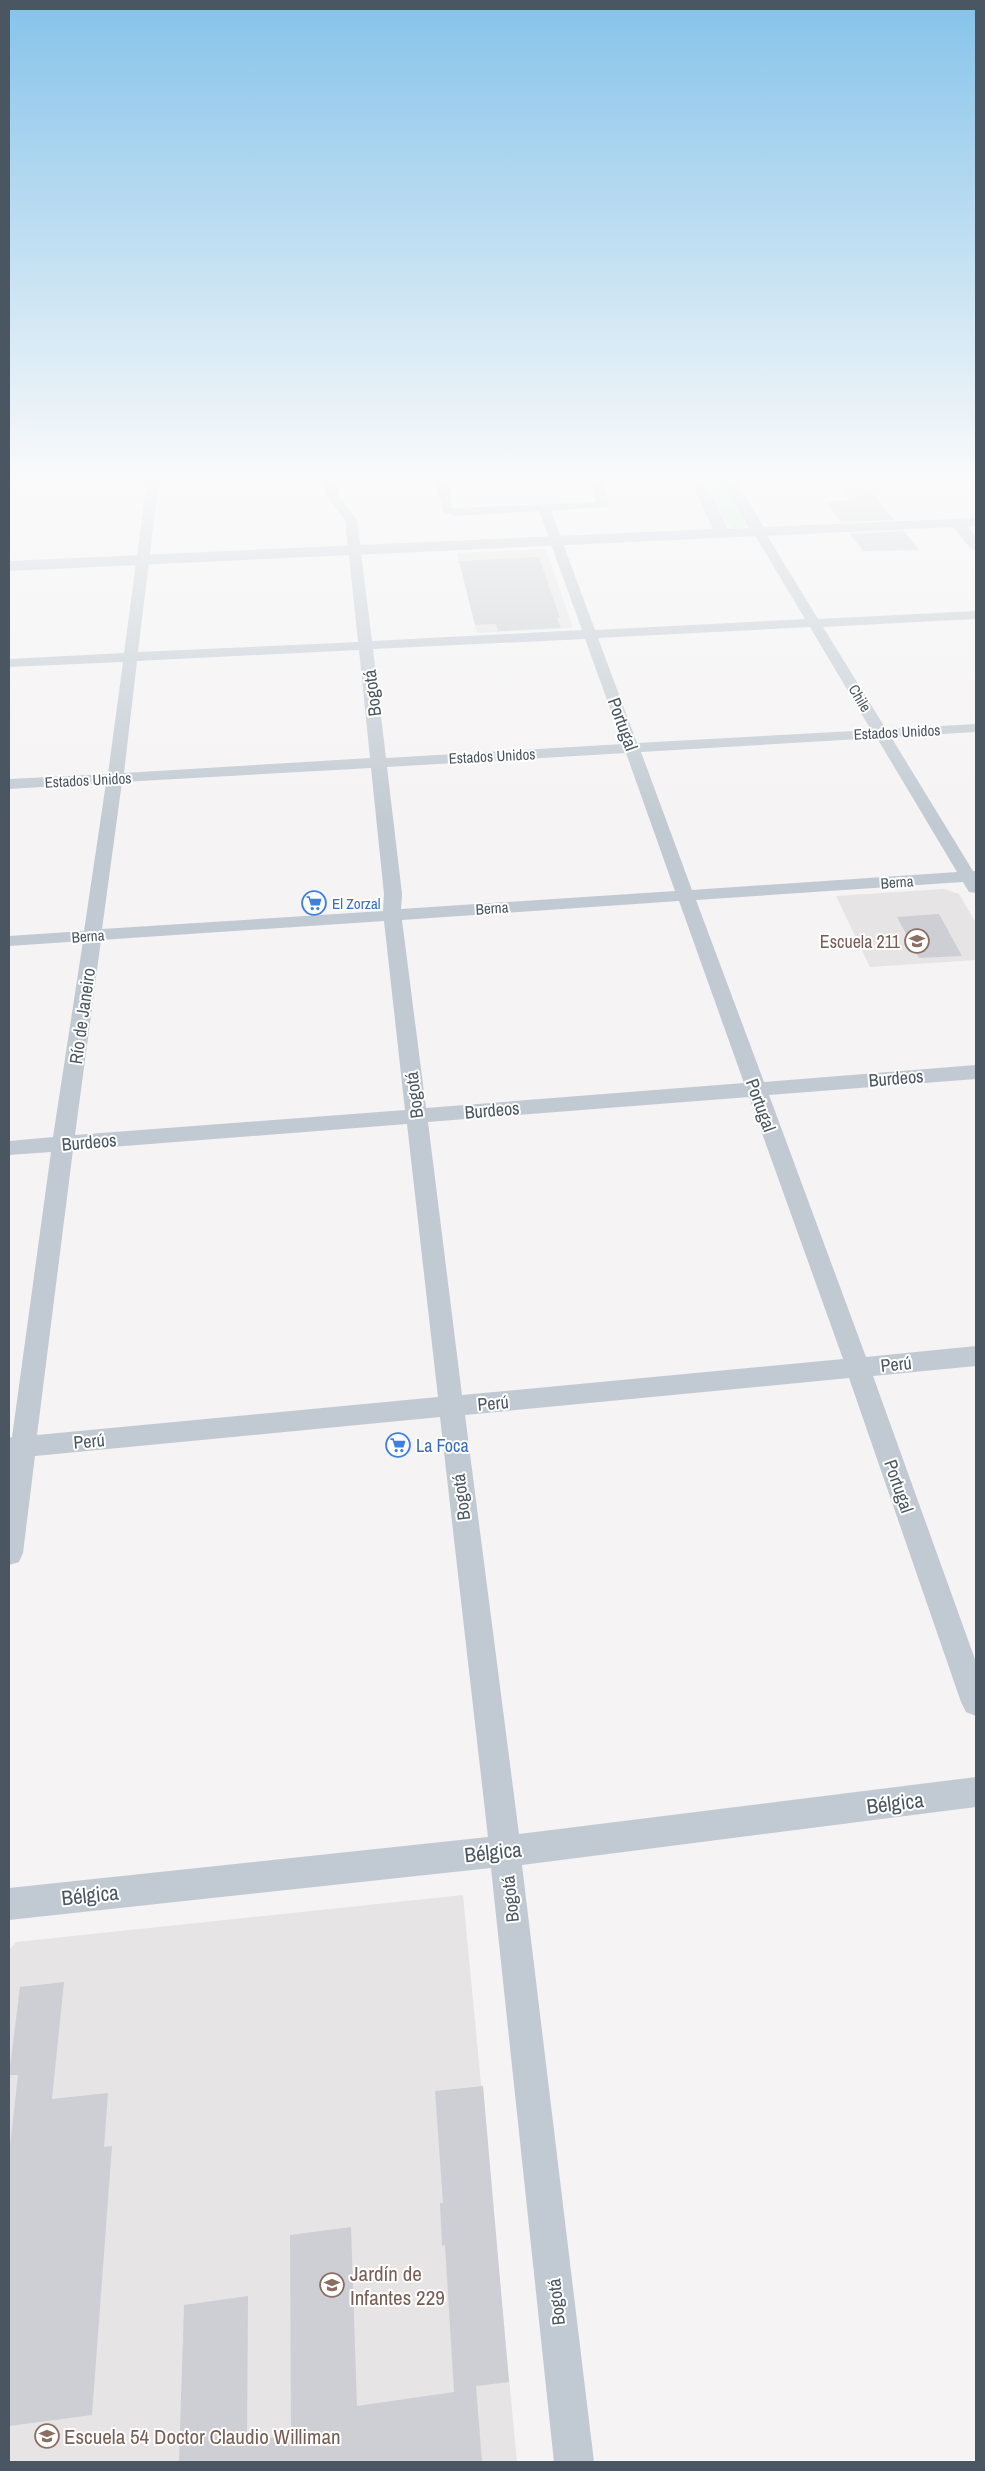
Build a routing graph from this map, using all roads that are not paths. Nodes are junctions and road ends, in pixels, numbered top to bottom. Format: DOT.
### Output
graph roads {
  1 [pos="138,594"];
  2 [pos="360,594"];
  3 [pos="576,594"];
  4 [pos="797,594"];
  5 [pos="976,615"];
  6 [pos="815,623"];
  7 [pos="590,634"];
  8 [pos="366,646"];
  9 [pos="130,658"];
  10 [pos="9,664"];
  11 [pos="976,728"];
  12 [pos="881,733"];
  13 [pos="632,747"];
  14 [pos="380,763"];
  15 [pos="115,778"];
  16 [pos="9,784"];
  17 [pos="974,881"];
  18 [pos="686,895"];
  19 [pos="392,914"];
  20 [pos="93,936"];
  21 [pos="9,941"];
  22 [pos="976,1072"];
  23 [pos="755,1089"];
  24 [pos="416,1116"];
  25 [pos="63,1144"];
  26 [pos="9,1148"];
  27 [pos="976,1356"];
  28 [pos="857,1369"];
  29 [pos="452,1407"];
  30 [pos="16,1448"];
  31 [pos="9,1553"];
  32 [pos="976,1702"];
  33 [pos="976,1792"];
  34 [pos="505,1851"];
  35 [pos="9,1904"];
  36 [pos="574,2462"];
  1 -- 9 [label="street, Río de Janeiro"];
  2 -- 8 [label="street, Bogotá"];
  3 -- 7 [label="street, Portugal"];
  4 -- 6 [label="street, Chile"];
  5 -- 6 [label="street"];
  6 -- 7 [label="street"];
  6 -- 12 [label="street, Chile"];
  7 -- 8 [label="street"];
  7 -- 13 [label="street, Portugal"];
  8 -- 9 [label="street"];
  8 -- 14 [label="street, Bogotá"];
  9 -- 10 [label="street"];
  9 -- 15 [label="street, Río de Janeiro"];
  11 -- 12 [label="street, Estados Unidos"];
  12 -- 13 [label="street, Estados Unidos"];
  12 -- 17 [label="street, Chile"];
  13 -- 14 [label="street, Estados Unidos"];
  13 -- 18 [label="street, Portugal"];
  14 -- 15 [label="street, Estados Unidos"];
  14 -- 19 [label="street, Bogotá"];
  15 -- 16 [label="street, Estados Unidos"];
  15 -- 20 [label="street, Río de Janeiro"];
  17 -- 18 [label="street, Berna"];
  18 -- 19 [label="street, Berna"];
  18 -- 23 [label="street, Portugal"];
  19 -- 20 [label="street, Berna"];
  19 -- 24 [label="street, Bogotá"];
  20 -- 21 [label="street, Berna"];
  20 -- 25 [label="street, Río de Janeiro"];
  22 -- 23 [label="street, Burdeos"];
  23 -- 24 [label="street, Burdeos"];
  23 -- 28 [label="street, Portugal"];
  24 -- 25 [label="street, Burdeos"];
  24 -- 29 [label="street, Bogotá"];
  25 -- 26 [label="street, Burdeos"];
  25 -- 30 [label="street, Río de Janeiro"];
  27 -- 28 [label="street, Perú"];
  28 -- 29 [label="street, Perú"];
  28 -- 32 [label="street, Portugal"];
  29 -- 30 [label="street, Perú"];
  29 -- 34 [label="street, Bogotá"];
  30 -- 31 [label="street, Río de Janeiro"];
  33 -- 34 [label="street, Bélgica"];
  34 -- 35 [label="street, Bélgica"];
  34 -- 36 [label="street, Bogotá"];
}
